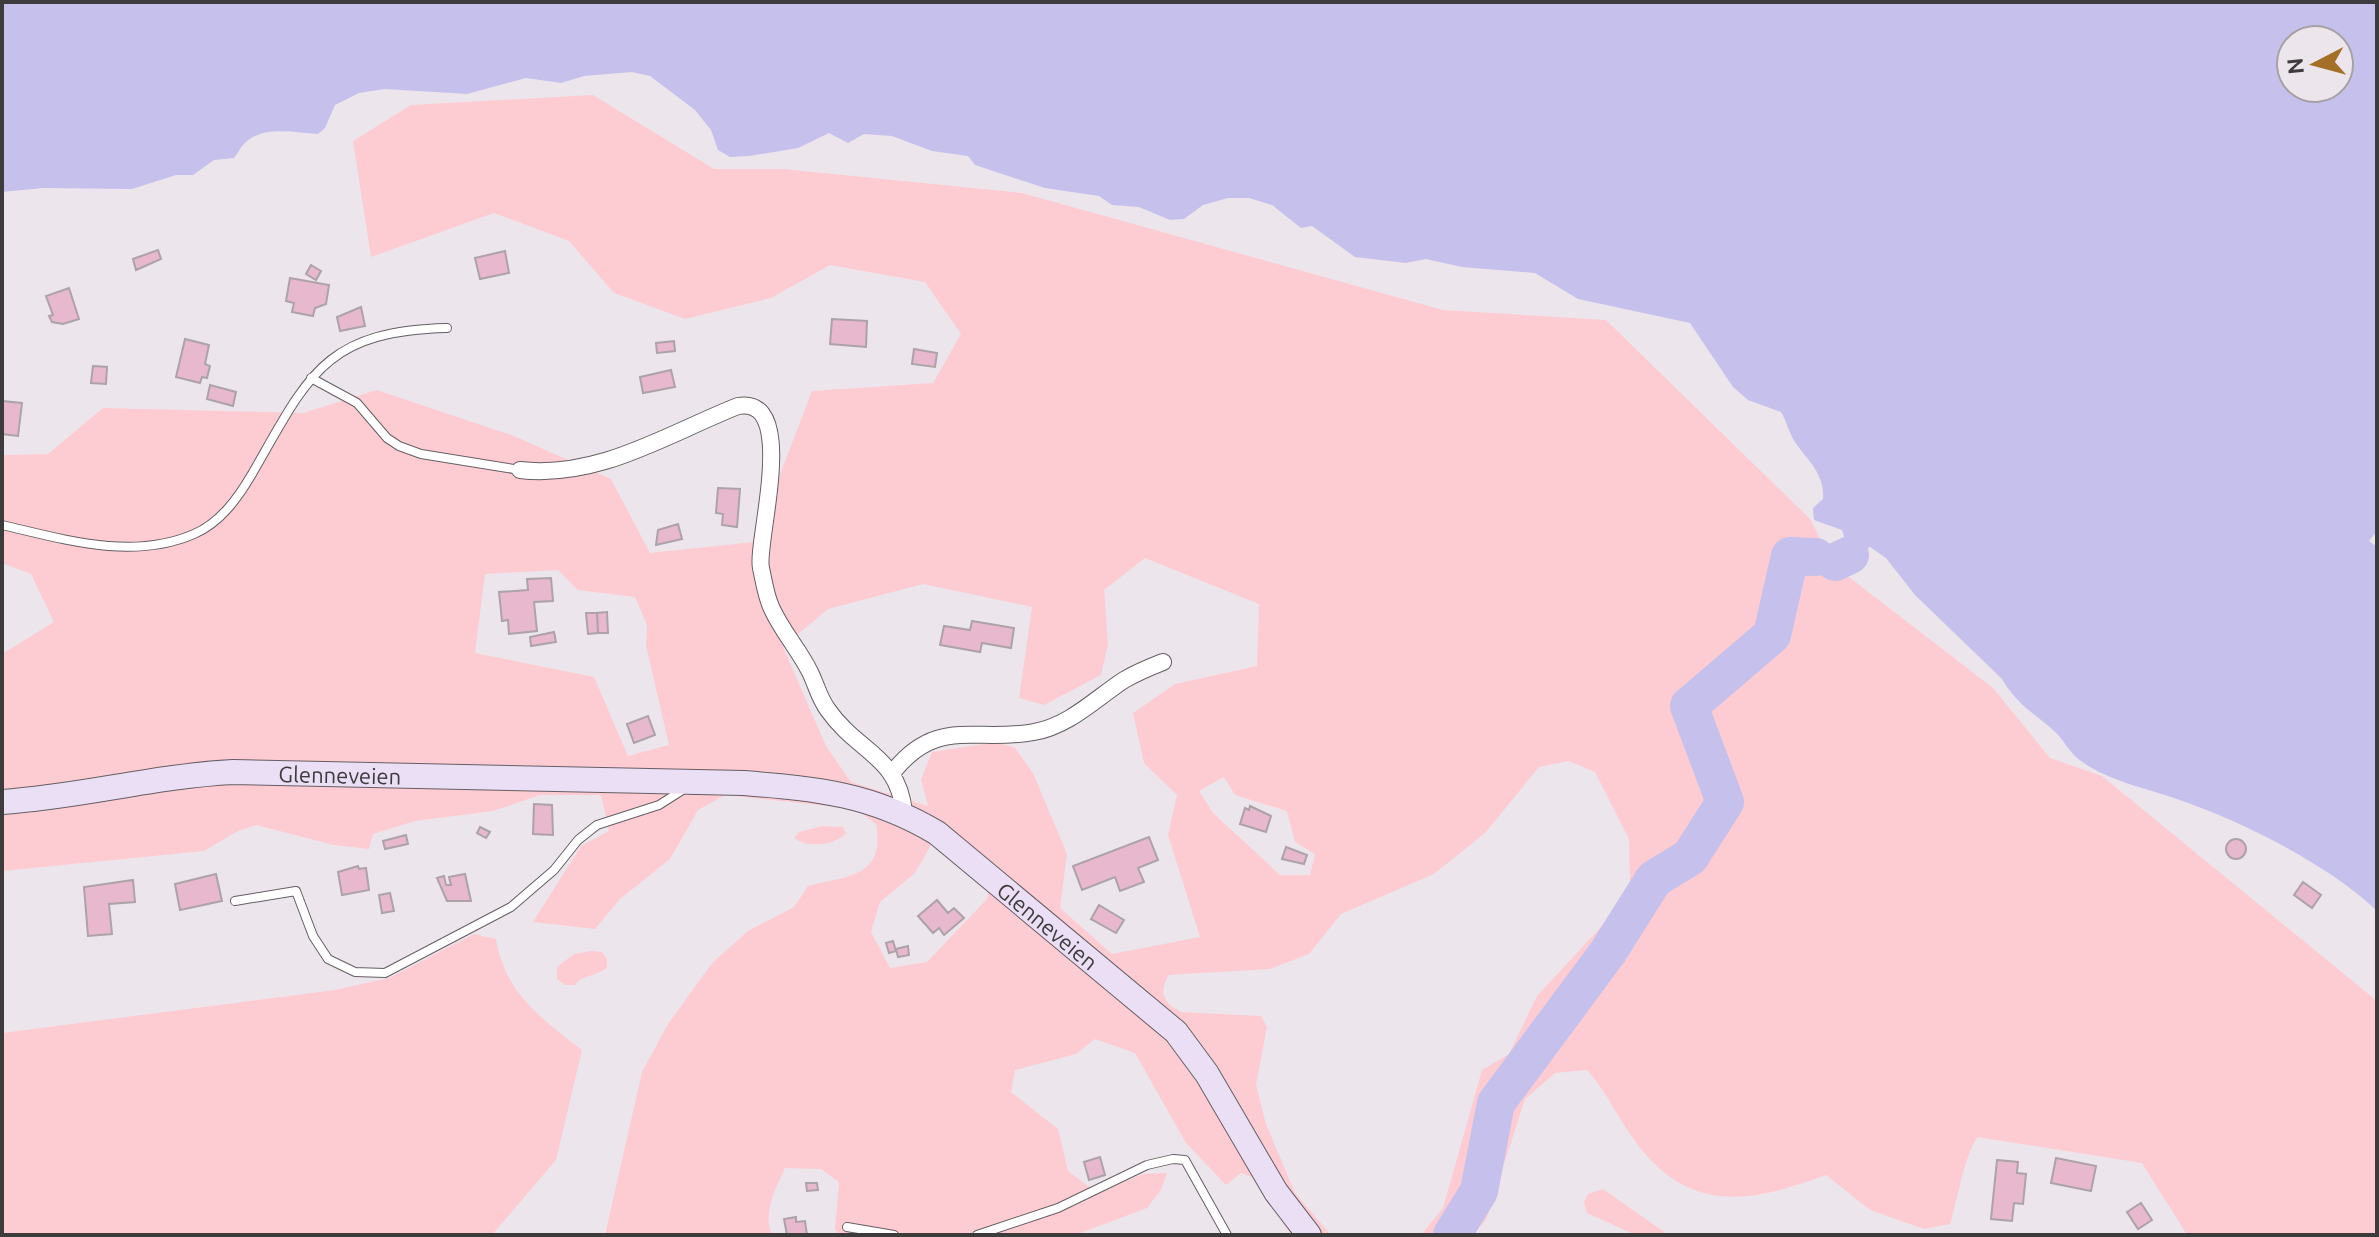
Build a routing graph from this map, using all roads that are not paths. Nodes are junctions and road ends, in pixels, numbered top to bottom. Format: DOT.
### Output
graph roads {
  1 [pos="447,328"];
  2 [pos="311,378"];
  3 [pos="520,470"];
  4 [pos="2,525"];
  5 [pos="1163,662"];
  6 [pos="893,772"];
  7 [pos="682,782"];
  8 [pos="2,802"];
  9 [pos="904,813"];
  10 [pos="235,901"];
  11 [pos="847,1227"];
  12 [pos="894,1235"];
  13 [pos="977,1235"];
  14 [pos="1227,1235"];
  15 [pos="1309,1235"];
  1 -- 2 [label="lane"];
  2 -- 3 [label="lane"];
  2 -- 4 [label="lane"];
  3 -- 6 [label="street"];
  5 -- 6 [label="street"];
  6 -- 9 [label="street"];
  7 -- 8 [label="main road, Glenneveien"];
  7 -- 9 [label="main road, Glenneveien"];
  7 -- 10 [label="lane"];
  9 -- 15 [label="main road, Glenneveien"];
  11 -- 12 [label="lane"];
  13 -- 14 [label="lane"];
}
